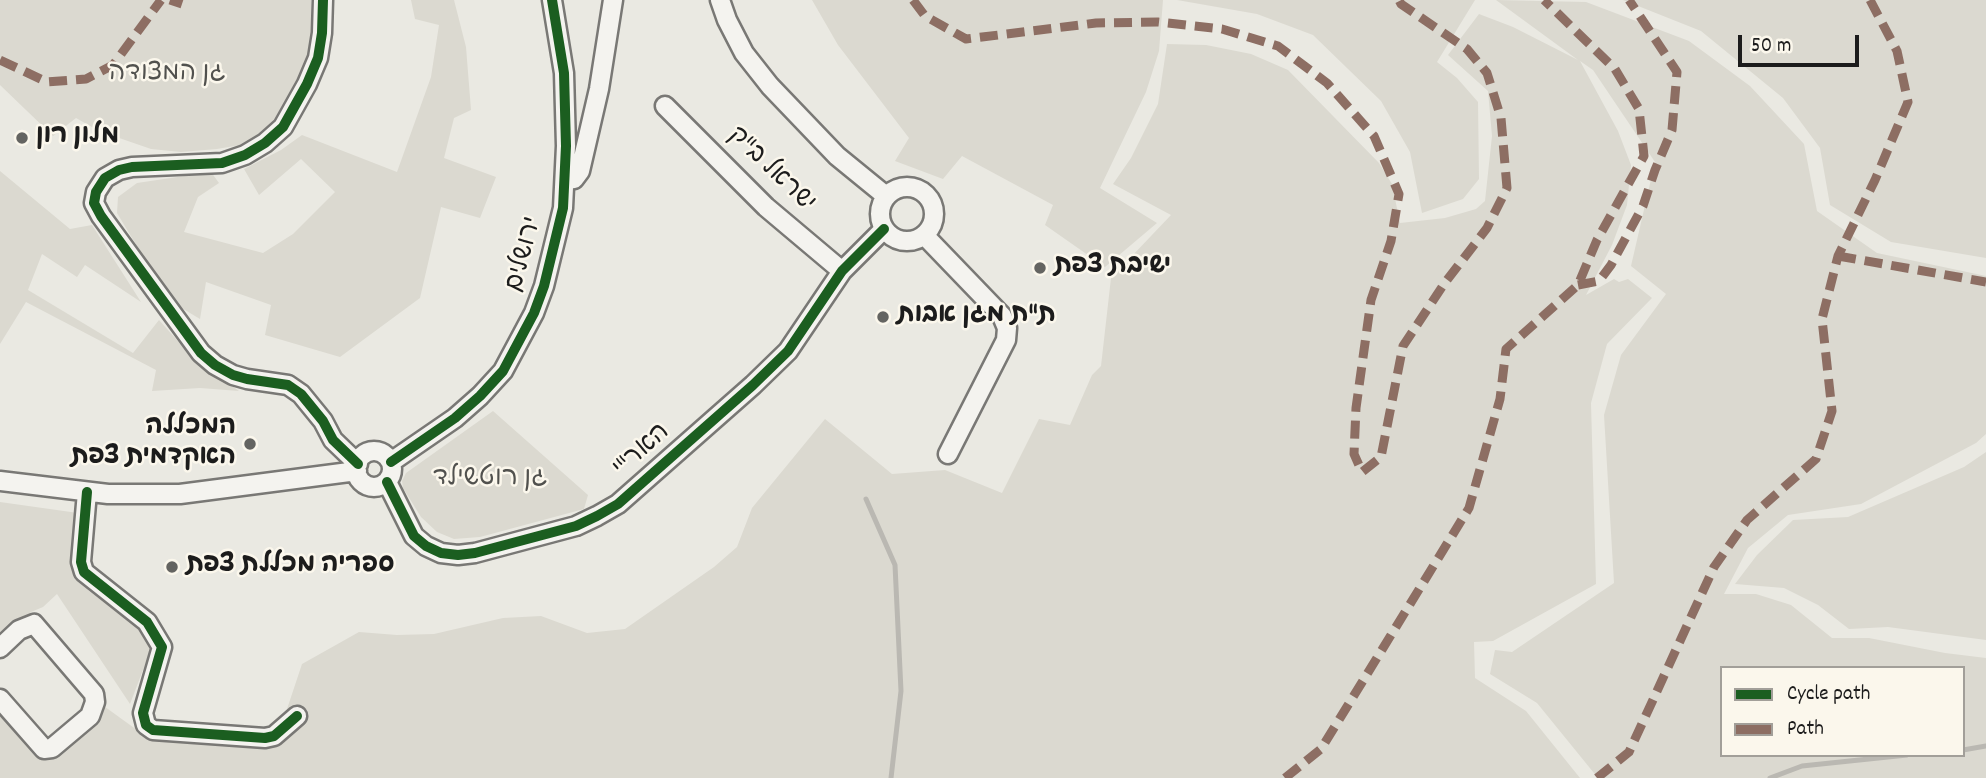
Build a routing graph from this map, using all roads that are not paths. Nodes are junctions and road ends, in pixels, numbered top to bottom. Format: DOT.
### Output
graph roads {
  1 [pos="323,0"];
  2 [pos="552,0"];
  3 [pos="560,0"];
  4 [pos="613,0"];
  5 [pos="720,0"];
  6 [pos="556,24"];
  7 [pos="665,106"];
  8 [pos="565,180"];
  9 [pos="886,196"];
  10 [pos="884,229"];
  11 [pos="924,234"];
  12 [pos="842,271"];
  13 [pos="948,454"];
  14 [pos="391,462"];
  15 [pos="357,467"];
  16 [pos="0,481"];
  17 [pos="387,482"];
  18 [pos="87,492"];
  19 [pos="0,648"];
  20 [pos="0,699"];
  21 [pos="297,716"];
  1 -- 15 [label="street"];
  2 -- 6 [label="street, ירושלים"];
  3 -- 6 [label="street"];
  4 -- 8 [label="street"];
  5 -- 9 [label="street"];
  6 -- 8 [label="street, ירושלים"];
  7 -- 12 [label="street, ישראל ב\"ק"];
  8 -- 14 [label="street, ירושלים"];
  9 -- 10 [label="street"];
  9 -- 11 [label="street"];
  10 -- 11 [label="street"];
  10 -- 12 [label="street, האר\"י"];
  11 -- 13 [label="street"];
  12 -- 17 [label="street, האר\"י"];
  14 -- 15 [label="street"];
  14 -- 17 [label="street"];
  15 -- 17 [label="street"];
  15 -- 18 [label="street"];
  16 -- 18 [label="street"];
  18 -- 21 [label="street"];
  19 -- 20 [label="street"];
}
